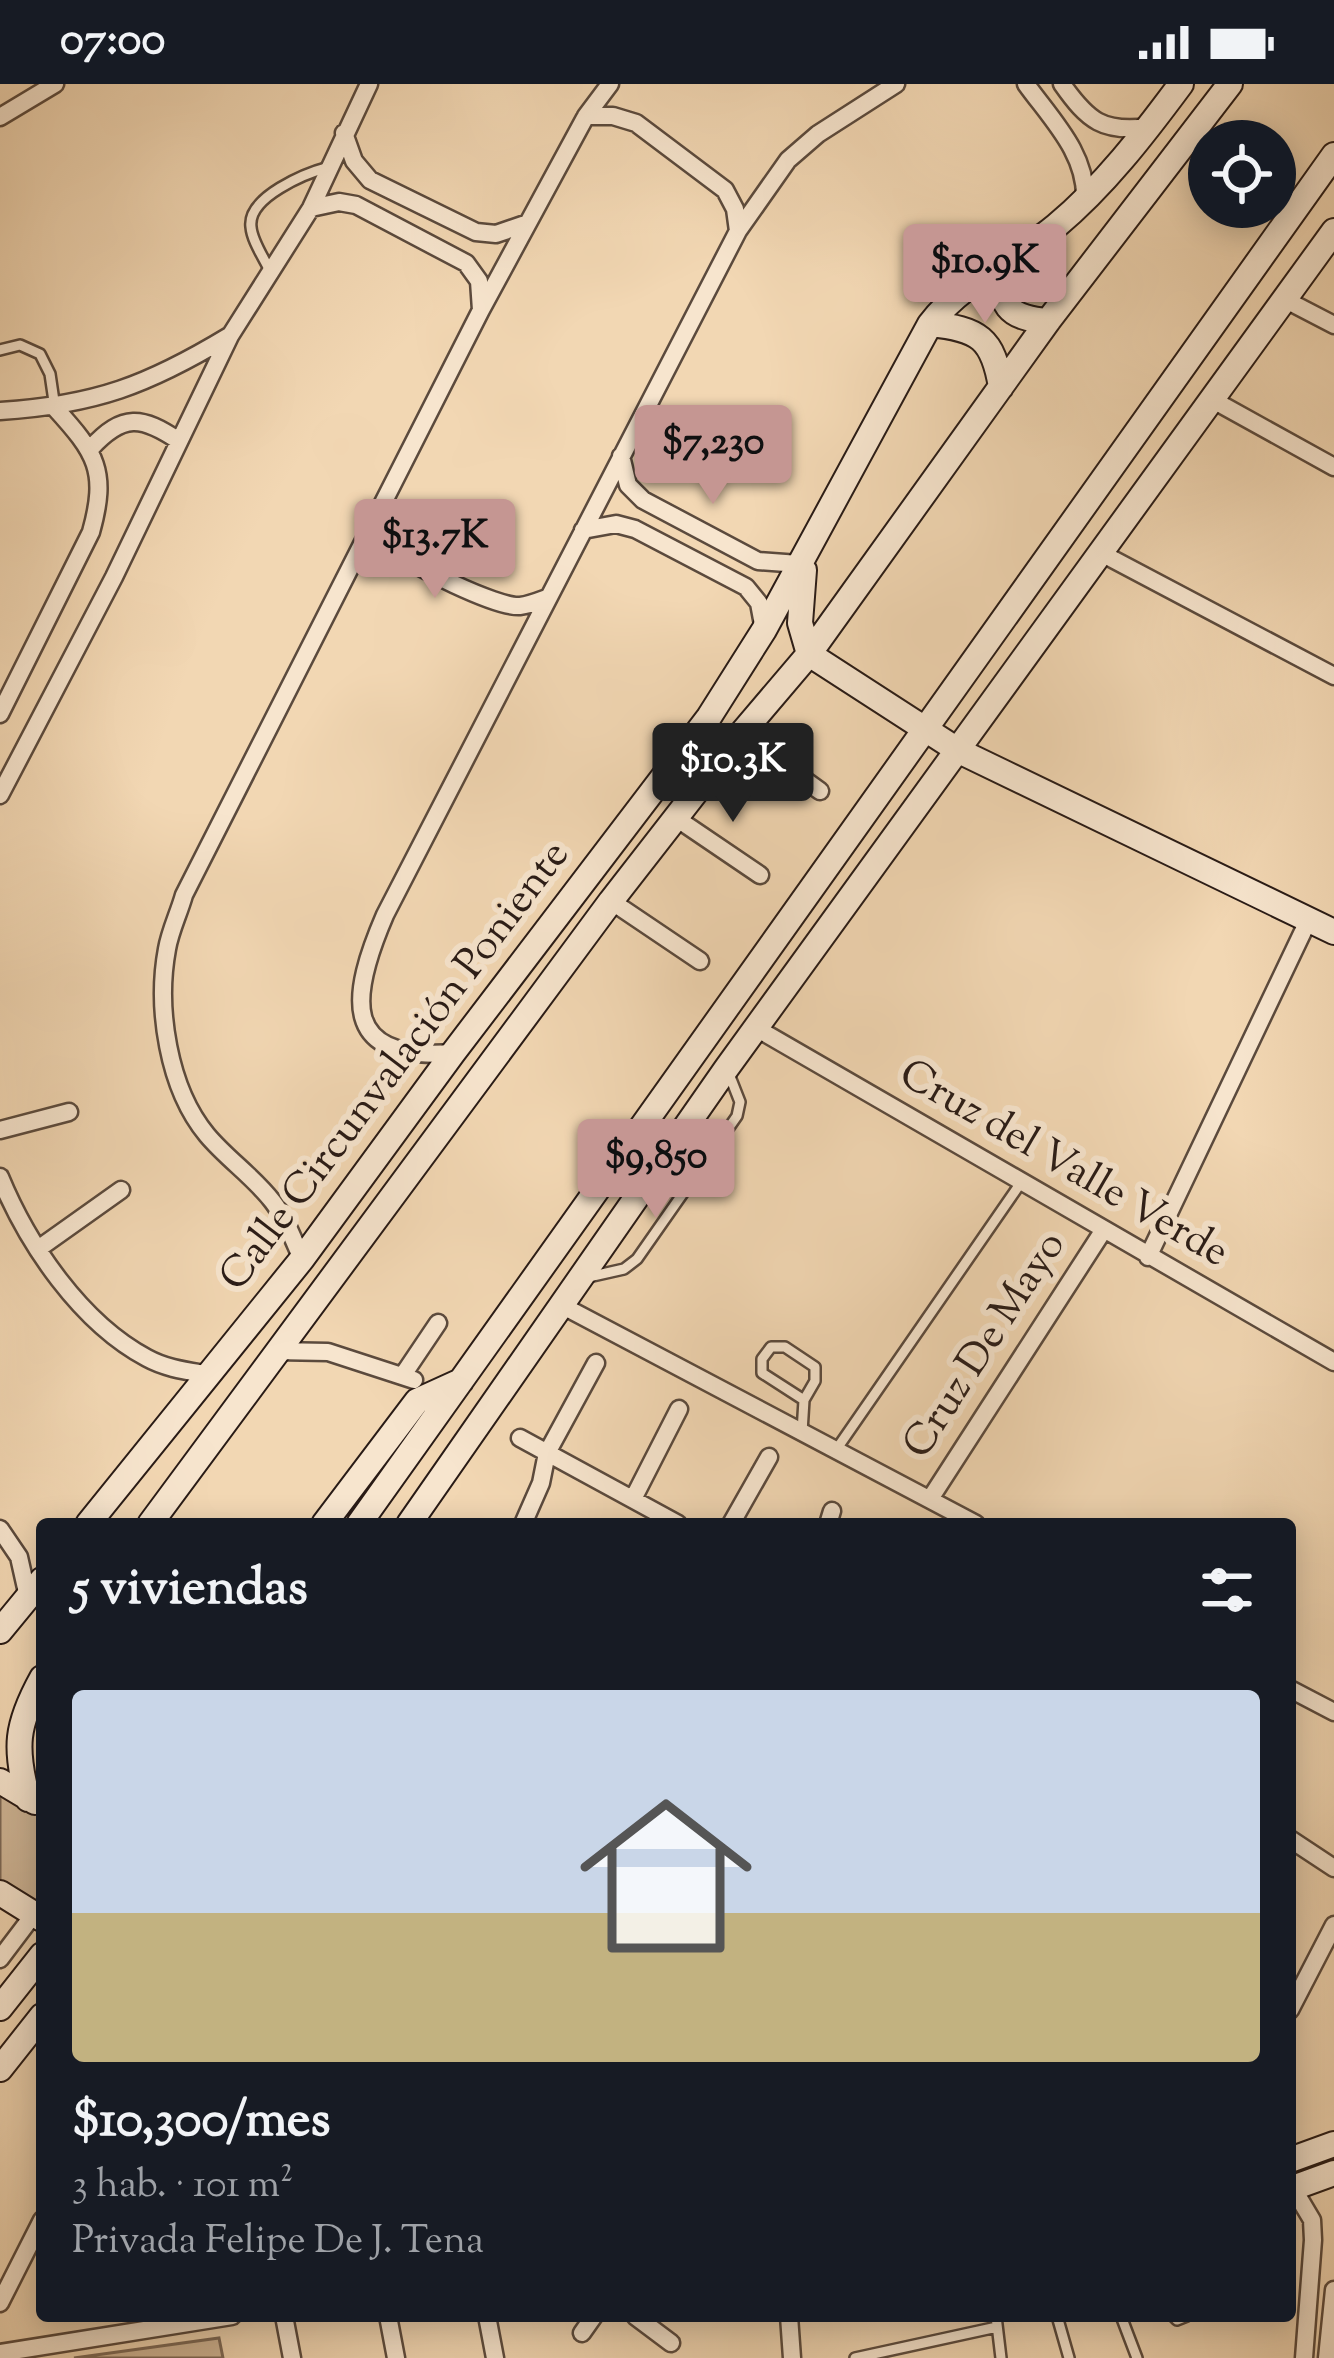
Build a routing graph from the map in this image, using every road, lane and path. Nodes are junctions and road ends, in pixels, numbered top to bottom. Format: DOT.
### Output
graph roads {
  1 [pos="55,84"];
  2 [pos="369,84"];
  3 [pos="610,84"];
  4 [pos="896,84"];
  5 [pos="1027,84"];
  6 [pos="1062,84"];
  7 [pos="1181,84"];
  8 [pos="1230,84"];
  9 [pos="586,116"];
  10 [pos="0,117"];
  11 [pos="1149,128"];
  12 [pos="344,133"];
  13 [pos="1334,155"];
  14 [pos="329,167"];
  15 [pos="1085,200"];
  16 [pos="311,208"];
  17 [pos="528,223"];
  18 [pos="738,231"];
  19 [pos="1330,244"];
  20 [pos="1002,264"];
  21 [pos="270,271"];
  22 [pos="1282,298"];
  23 [pos="481,310"];
  24 [pos="1048,321"];
  25 [pos="930,324"];
  26 [pos="1334,325"];
  27 [pos="230,336"];
  28 [pos="0,350"];
  29 [pos="1001,387"];
  30 [pos="1213,400"];
  31 [pos="55,408"];
  32 [pos="0,411"];
  33 [pos="179,441"];
  34 [pos="91,448"];
  35 [pos="621,456"];
  36 [pos="1334,466"];
  37 [pos="381,512"];
  38 [pos="584,530"];
  39 [pos="1101,553"];
  40 [pos="803,557"];
  41 [pos="547,598"];
  42 [pos="764,630"];
  43 [pos="808,654"];
  44 [pos="1334,676"];
  45 [pos="0,714"];
  46 [pos="922,729"];
  47 [pos="741,734"];
  48 [pos="959,751"];
  49 [pos="820,791"];
  50 [pos="0,795"];
  51 [pos="676,818"];
  52 [pos="760,875"];
  53 [pos="610,901"];
  54 [pos="1326,925"];
  55 [pos="700,962"];
  56 [pos="756,1028"];
  57 [pos="453,1053"];
  58 [pos="726,1069"];
  59 [pos="68,1112"];
  60 [pos="0,1130"];
  61 [pos="0,1178"];
  62 [pos="1020,1184"];
  63 [pos="122,1190"];
  64 [pos="1102,1231"];
  65 [pos="38,1249"];
  66 [pos="1148,1257"];
  67 [pos="302,1259"];
  68 [pos="578,1279"];
  69 [pos="561,1305"];
  70 [pos="438,1323"];
  71 [pos="274,1351"];
  72 [pos="1334,1362"];
  73 [pos="596,1363"];
  74 [pos="211,1375"];
  75 [pos="464,1380"];
  76 [pos="804,1400"];
  77 [pos="680,1409"];
  78 [pos="802,1432"];
  79 [pos="520,1438"];
  80 [pos="836,1450"];
  81 [pos="547,1453"];
  82 [pos="769,1457"];
  83 [pos="439,1484"];
  84 [pos="633,1499"];
  85 [pos="930,1499"];
  86 [pos="93,1518"];
  87 [pos="154,1518"];
  88 [pos="329,1518"];
  89 [pos="362,1518"];
  90 [pos="414,1518"];
  91 [pos="429,1518"];
  92 [pos="527,1518"];
  93 [pos="667,1518"];
  94 [pos="734,1518"];
  95 [pos="965,1518"];
  96 [pos="0,1529"];
  97 [pos="35,1589"];
  98 [pos="0,1631"];
  99 [pos="36,1692"];
  100 [pos="1296,1692"];
  101 [pos="1334,1712"];
  102 [pos="22,1723"];
  103 [pos="0,1781"];
  104 [pos="35,1803"];
  105 [pos="1296,1842"];
  106 [pos="1332,1859"];
  107 [pos="0,1893"];
  108 [pos="36,1916"];
  109 [pos="36,1919"];
  110 [pos="1334,1925"];
  111 [pos="0,1959"];
  112 [pos="36,1963"];
  113 [pos="1296,1998"];
  114 [pos="0,2008"];
  115 [pos="36,2024"];
  116 [pos="0,2069"];
  117 [pos="1334,2144"];
  118 [pos="1296,2157"];
  119 [pos="1334,2173"];
  120 [pos="1296,2187"];
  121 [pos="1296,2193"];
  122 [pos="36,2232"];
  123 [pos="1334,2290"];
  124 [pos="0,2303"];
  125 [pos="192,2322"];
  126 [pos="285,2322"];
  127 [pos="389,2322"];
  128 [pos="488,2322"];
  129 [pos="590,2322"];
  130 [pos="646,2322"];
  131 [pos="789,2322"];
  132 [pos="996,2322"];
  133 [pos="1059,2322"];
  134 [pos="1123,2322"];
  135 [pos="582,2333"];
  136 [pos="671,2343"];
  137 [pos="0,2354"];
  138 [pos="292,2358"];
  139 [pos="396,2358"];
  140 [pos="495,2358"];
  141 [pos="792,2358"];
  142 [pos="855,2358"];
  143 [pos="1001,2358"];
  144 [pos="1069,2358"];
  145 [pos="1137,2358"];
  146 [pos="1304,2358"];
  147 [pos="1327,2358"];
  1 -- 10 [label="street"];
  2 -- 12 [label="street"];
  3 -- 9 [label="street"];
  4 -- 18 [label="street"];
  5 -- 15 [label="street"];
  6 -- 11 [label="street"];
  7 -- 11 [label="main road, Calle Circunvalación Poniente"];
  8 -- 24 [label="main road, Calle Circunvalación Poniente"];
  9 -- 17 [label="street"];
  9 -- 18 [label="street"];
  11 -- 15 [label="main road, Calle Circunvalación Poniente"];
  12 -- 14 [label="street"];
  12 -- 17 [label="street"];
  13 -- 46 [label="main road"];
  14 -- 16 [label="street"];
  14 -- 21 [label="lane"];
  15 -- 20 [label="main road, Calle Circunvalación Poniente"];
  16 -- 21 [label="street"];
  16 -- 23 [label="street"];
  17 -- 23 [label="street"];
  18 -- 35 [label="street"];
  19 -- 22 [label="main road"];
  20 -- 24 [label="main road"];
  20 -- 25 [label="main road, Calle Circunvalación Poniente"];
  21 -- 27 [label="street"];
  22 -- 26 [label="street"];
  22 -- 30 [label="main road"];
  23 -- 37 [label="street"];
  24 -- 29 [label="main road, Calle Circunvalación Poniente"];
  25 -- 29 [label="main road"];
  25 -- 40 [label="main road, Calle Circunvalación Poniente"];
  27 -- 31 [label="street"];
  27 -- 33 [label="street"];
  28 -- 31 [label="lane"];
  29 -- 43 [label="main road, Calle Circunvalación Poniente"];
  30 -- 36 [label="street"];
  30 -- 39 [label="main road"];
  31 -- 32 [label="street"];
  31 -- 34 [label="street"];
  33 -- 34 [label="street"];
  33 -- 50 [label="street"];
  34 -- 45 [label="street"];
  35 -- 38 [label="street"];
  35 -- 40 [label="street"];
  37 -- 41 [label="street"];
  37 -- 67 [label="street"];
  38 -- 41 [label="street"];
  38 -- 42 [label="street"];
  39 -- 44 [label="street"];
  39 -- 48 [label="main road"];
  40 -- 42 [label="main road, Calle Circunvalación Poniente"];
  40 -- 43 [label="main road"];
  41 -- 57 [label="street"];
  42 -- 57 [label="main road, Calle Circunvalación Poniente"];
  43 -- 46 [label="main road"];
  43 -- 47 [label="main road, Calle Circunvalación Poniente"];
  46 -- 48 [label="main road"];
  46 -- 75 [label="main road"];
  47 -- 49 [label="street"];
  47 -- 51 [label="main road, Calle Circunvalación Poniente"];
  48 -- 54 [label="main road"];
  48 -- 56 [label="main road"];
  51 -- 52 [label="street"];
  51 -- 53 [label="main road, Calle Circunvalación Poniente"];
  53 -- 55 [label="street"];
  53 -- 71 [label="main road, Calle Circunvalación Poniente"];
  54 -- 66 [label="street"];
  56 -- 58 [label="main road"];
  56 -- 62 [label="street, Cruz del Valle Verde"];
  57 -- 67 [label="main road, Calle Circunvalación Poniente"];
  58 -- 68 [label="main road"];
  58 -- 68 [label="lane"];
  59 -- 60 [label="street"];
  61 -- 65 [label="street"];
  62 -- 64 [label="street, Cruz del Valle Verde"];
  62 -- 80 [label="lane"];
  63 -- 65 [label="street"];
  64 -- 66 [label="street, Cruz del Valle Verde"];
  64 -- 85 [label="street, Cruz De Mayo"];
  65 -- 74 [label="street"];
  66 -- 72 [label="street, Cruz del Valle Verde"];
  67 -- 74 [label="main road, Calle Circunvalación Poniente"];
  68 -- 69 [label="main road"];
  69 -- 78 [label="street"];
  69 -- 83 [label="main road"];
  70 -- 71 [label="street"];
  71 -- 87 [label="main road, Calle Circunvalación Poniente"];
  73 -- 81 [label="street"];
  74 -- 86 [label="main road, Calle Circunvalación Poniente"];
  75 -- 88 [label="main road"];
  75 -- 89 [label="main road"];
  76 -- 76 [label="lane"];
  76 -- 78 [label="lane"];
  77 -- 84 [label="street"];
  78 -- 80 [label="street"];
  79 -- 81 [label="street"];
  80 -- 85 [label="street"];
  81 -- 84 [label="street"];
  81 -- 92 [label="street"];
  82 -- 94 [label="street"];
  83 -- 90 [label="main road"];
  83 -- 91 [label="main road"];
  84 -- 93 [label="street"];
  85 -- 95 [label="street"];
  96 -- 97 [label="street"];
  97 -- 98 [label="main road"];
  99 -- 102 [label="main road"];
  100 -- 101 [label="street"];
  102 -- 104 [label="main road"];
  103 -- 104 [label="main road"];
  105 -- 106 [label="street"];
  107 -- 108 [label="main road"];
  109 -- 111 [label="street"];
  110 -- 113 [label="street"];
  112 -- 114 [label="main road"];
  115 -- 116 [label="main road"];
  117 -- 118 [label="main road"];
  119 -- 120 [label="main road"];
  121 -- 146 [label="street"];
  122 -- 124 [label="street"];
  123 -- 147 [label="street"];
  125 -- 137 [label="street"];
  126 -- 138 [label="street"];
  127 -- 139 [label="street"];
  128 -- 140 [label="street"];
  129 -- 135 [label="street"];
  130 -- 136 [label="street"];
  131 -- 141 [label="street"];
  132 -- 142 [label="lane"];
  132 -- 143 [label="lane"];
  133 -- 144 [label="lane"];
  134 -- 145 [label="lane"];
}
